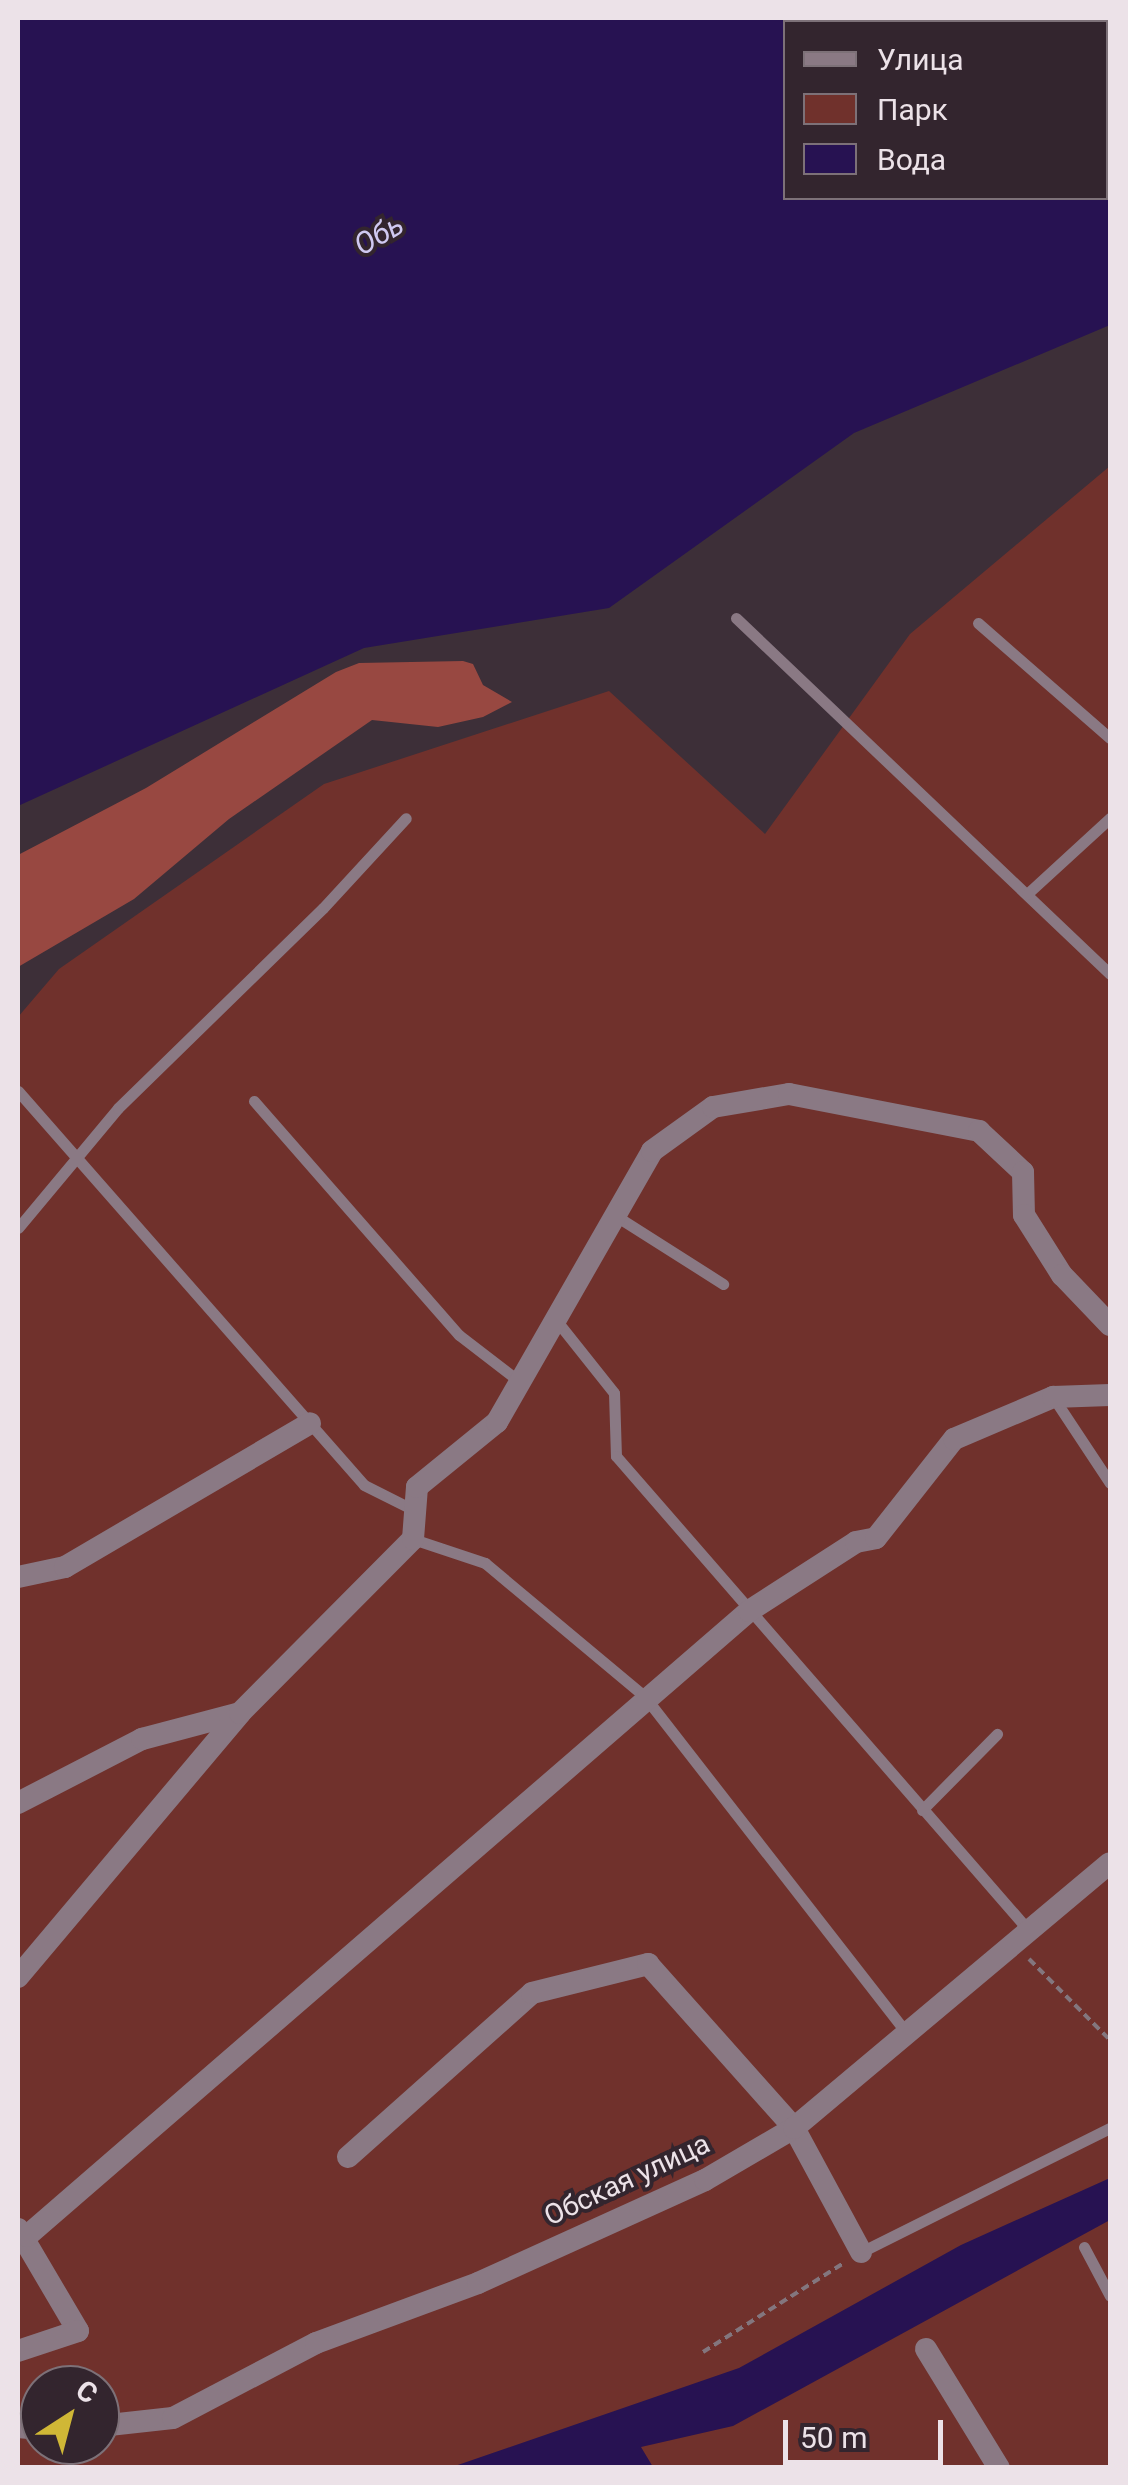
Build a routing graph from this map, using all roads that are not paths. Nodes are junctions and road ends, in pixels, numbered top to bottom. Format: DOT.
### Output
graph roads {
  1 [pos="736,618"];
  2 [pos="978,623"];
  3 [pos="1110,738"];
  4 [pos="406,818"];
  5 [pos="1110,818"];
  6 [pos="1026,894"];
  7 [pos="1110,974"];
  8 [pos="18,1091"];
  9 [pos="254,1101"];
  10 [pos="77,1157"];
  11 [pos="616,1216"];
  12 [pos="18,1228"];
  13 [pos="723,1284"];
  14 [pos="556,1320"];
  15 [pos="1110,1325"];
  16 [pos="520,1382"];
  17 [pos="1110,1395"];
  18 [pos="1053,1397"];
  19 [pos="310,1423"];
  20 [pos="1110,1483"];
  21 [pos="416,1511"];
  22 [pos="414,1540"];
  23 [pos="18,1577"];
  24 [pos="749,1612"];
  25 [pos="645,1697"];
  26 [pos="240,1713"];
  27 [pos="997,1734"];
  28 [pos="18,1803"];
  29 [pos="922,1810"];
  30 [pos="1110,1863"];
  31 [pos="1030,1932"];
  32 [pos="18,1976"];
  33 [pos="907,2034"];
  34 [pos="794,2128"];
  35 [pos="1110,2128"];
  36 [pos="348,2157"];
  37 [pos="22,2232"];
  38 [pos="1084,2247"];
  39 [pos="861,2252"];
  40 [pos="1110,2296"];
  41 [pos="926,2349"];
  42 [pos="18,2350"];
  43 [pos="120,2424"];
  44 [pos="1000,2468"];
  1 -- 6 [label="lane"];
  2 -- 3 [label="lane"];
  4 -- 10 [label="lane"];
  5 -- 6 [label="lane"];
  6 -- 7 [label="lane"];
  8 -- 10 [label="lane"];
  9 -- 16 [label="lane"];
  10 -- 12 [label="lane"];
  10 -- 19 [label="lane"];
  11 -- 13 [label="lane"];
  11 -- 14 [label="street"];
  11 -- 15 [label="street"];
  14 -- 16 [label="street"];
  14 -- 24 [label="lane"];
  16 -- 21 [label="street"];
  17 -- 18 [label="street"];
  18 -- 20 [label="lane"];
  18 -- 24 [label="street"];
  19 -- 21 [label="lane"];
  19 -- 23 [label="street"];
  21 -- 22 [label="street"];
  22 -- 25 [label="lane"];
  22 -- 26 [label="street"];
  24 -- 25 [label="street"];
  24 -- 29 [label="lane"];
  25 -- 33 [label="lane"];
  25 -- 37 [label="street"];
  26 -- 28 [label="street"];
  26 -- 32 [label="street"];
  27 -- 29 [label="lane"];
  29 -- 31 [label="lane"];
  30 -- 31 [label="street, Обская улица"];
  31 -- 33 [label="street, Обская улица"];
  33 -- 34 [label="street, Обская улица"];
  34 -- 36 [label="street"];
  34 -- 39 [label="street"];
  34 -- 43 [label="street, Обская улица"];
  35 -- 39 [label="lane"];
  37 -- 42 [label="street"];
  38 -- 40 [label="lane"];
  41 -- 44 [label="street"];
}
